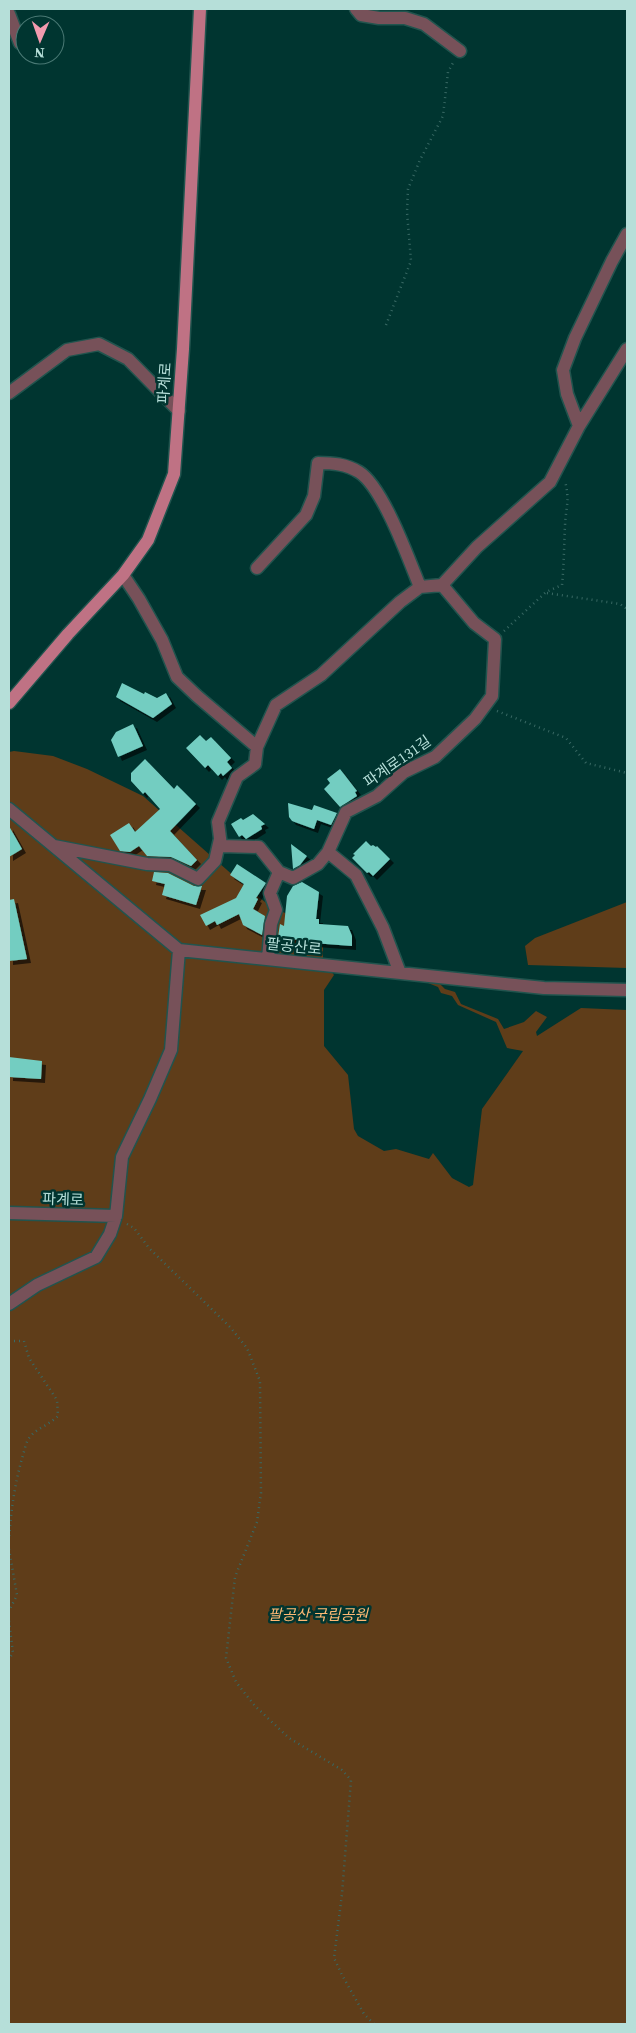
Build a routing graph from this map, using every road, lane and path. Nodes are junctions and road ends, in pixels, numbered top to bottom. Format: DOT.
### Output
graph roads {
  1 [pos="200,9"];
  2 [pos="356,9"];
  3 [pos="9,14"];
  4 [pos="15,30"];
  5 [pos="460,50"];
  6 [pos="627,234"];
  7 [pos="386,325"];
  8 [pos="627,349"];
  9 [pos="9,394"];
  10 [pos="179,411"];
  11 [pos="579,426"];
  12 [pos="560,462"];
  13 [pos="257,568"];
  14 [pos="123,576"];
  15 [pos="442,585"];
  16 [pos="420,587"];
  17 [pos="546,592"];
  18 [pos="627,609"];
  19 [pos="496,639"];
  20 [pos="9,703"];
  21 [pos="485,706"];
  22 [pos="257,747"];
  23 [pos="627,773"];
  24 [pos="9,809"];
  25 [pos="220,839"];
  26 [pos="52,846"];
  27 [pos="328,852"];
  28 [pos="279,872"];
  29 [pos="179,950"];
  30 [pos="268,959"];
  31 [pos="400,973"];
  32 [pos="627,990"];
  33 [pos="9,1213"];
  34 [pos="116,1216"];
  35 [pos="9,1304"];
  36 [pos="9,1342"];
  37 [pos="9,1539"];
  38 [pos="9,1549"];
  39 [pos="9,1611"];
  40 [pos="9,1621"];
  41 [pos="9,1659"];
  42 [pos="374,2024"];
  1 -- 10 [label="main road, 파계로"];
  2 -- 5 [label="street"];
  3 -- 4 [label="street"];
  5 -- 7 [label="path"];
  6 -- 11 [label="street"];
  8 -- 11 [label="street"];
  9 -- 10 [label="street"];
  10 -- 14 [label="main road, 파계로"];
  11 -- 12 [label="street"];
  12 -- 15 [label="street"];
  12 -- 17 [label="path"];
  13 -- 16 [label="street"];
  14 -- 20 [label="main road, 파계로"];
  14 -- 22 [label="street"];
  15 -- 16 [label="street"];
  15 -- 19 [label="street"];
  16 -- 22 [label="street"];
  17 -- 18 [label="path"];
  17 -- 19 [label="path"];
  19 -- 21 [label="street, 파계로131길"];
  21 -- 23 [label="path"];
  21 -- 27 [label="street, 파계로131길"];
  22 -- 25 [label="street"];
  24 -- 26 [label="street"];
  25 -- 26 [label="street"];
  25 -- 28 [label="street"];
  26 -- 29 [label="street"];
  27 -- 28 [label="street, 파계로131길"];
  27 -- 31 [label="street"];
  28 -- 30 [label="street"];
  29 -- 30 [label="street, 팔공산로"];
  29 -- 34 [label="street"];
  30 -- 31 [label="street, 팔공산로"];
  31 -- 32 [label="street, 팔공산로"];
  33 -- 34 [label="street, 파계로"];
  34 -- 35 [label="street"];
  34 -- 42 [label="path"];
  36 -- 37 [label="path"];
  38 -- 39 [label="path"];
  40 -- 41 [label="path"];
}
